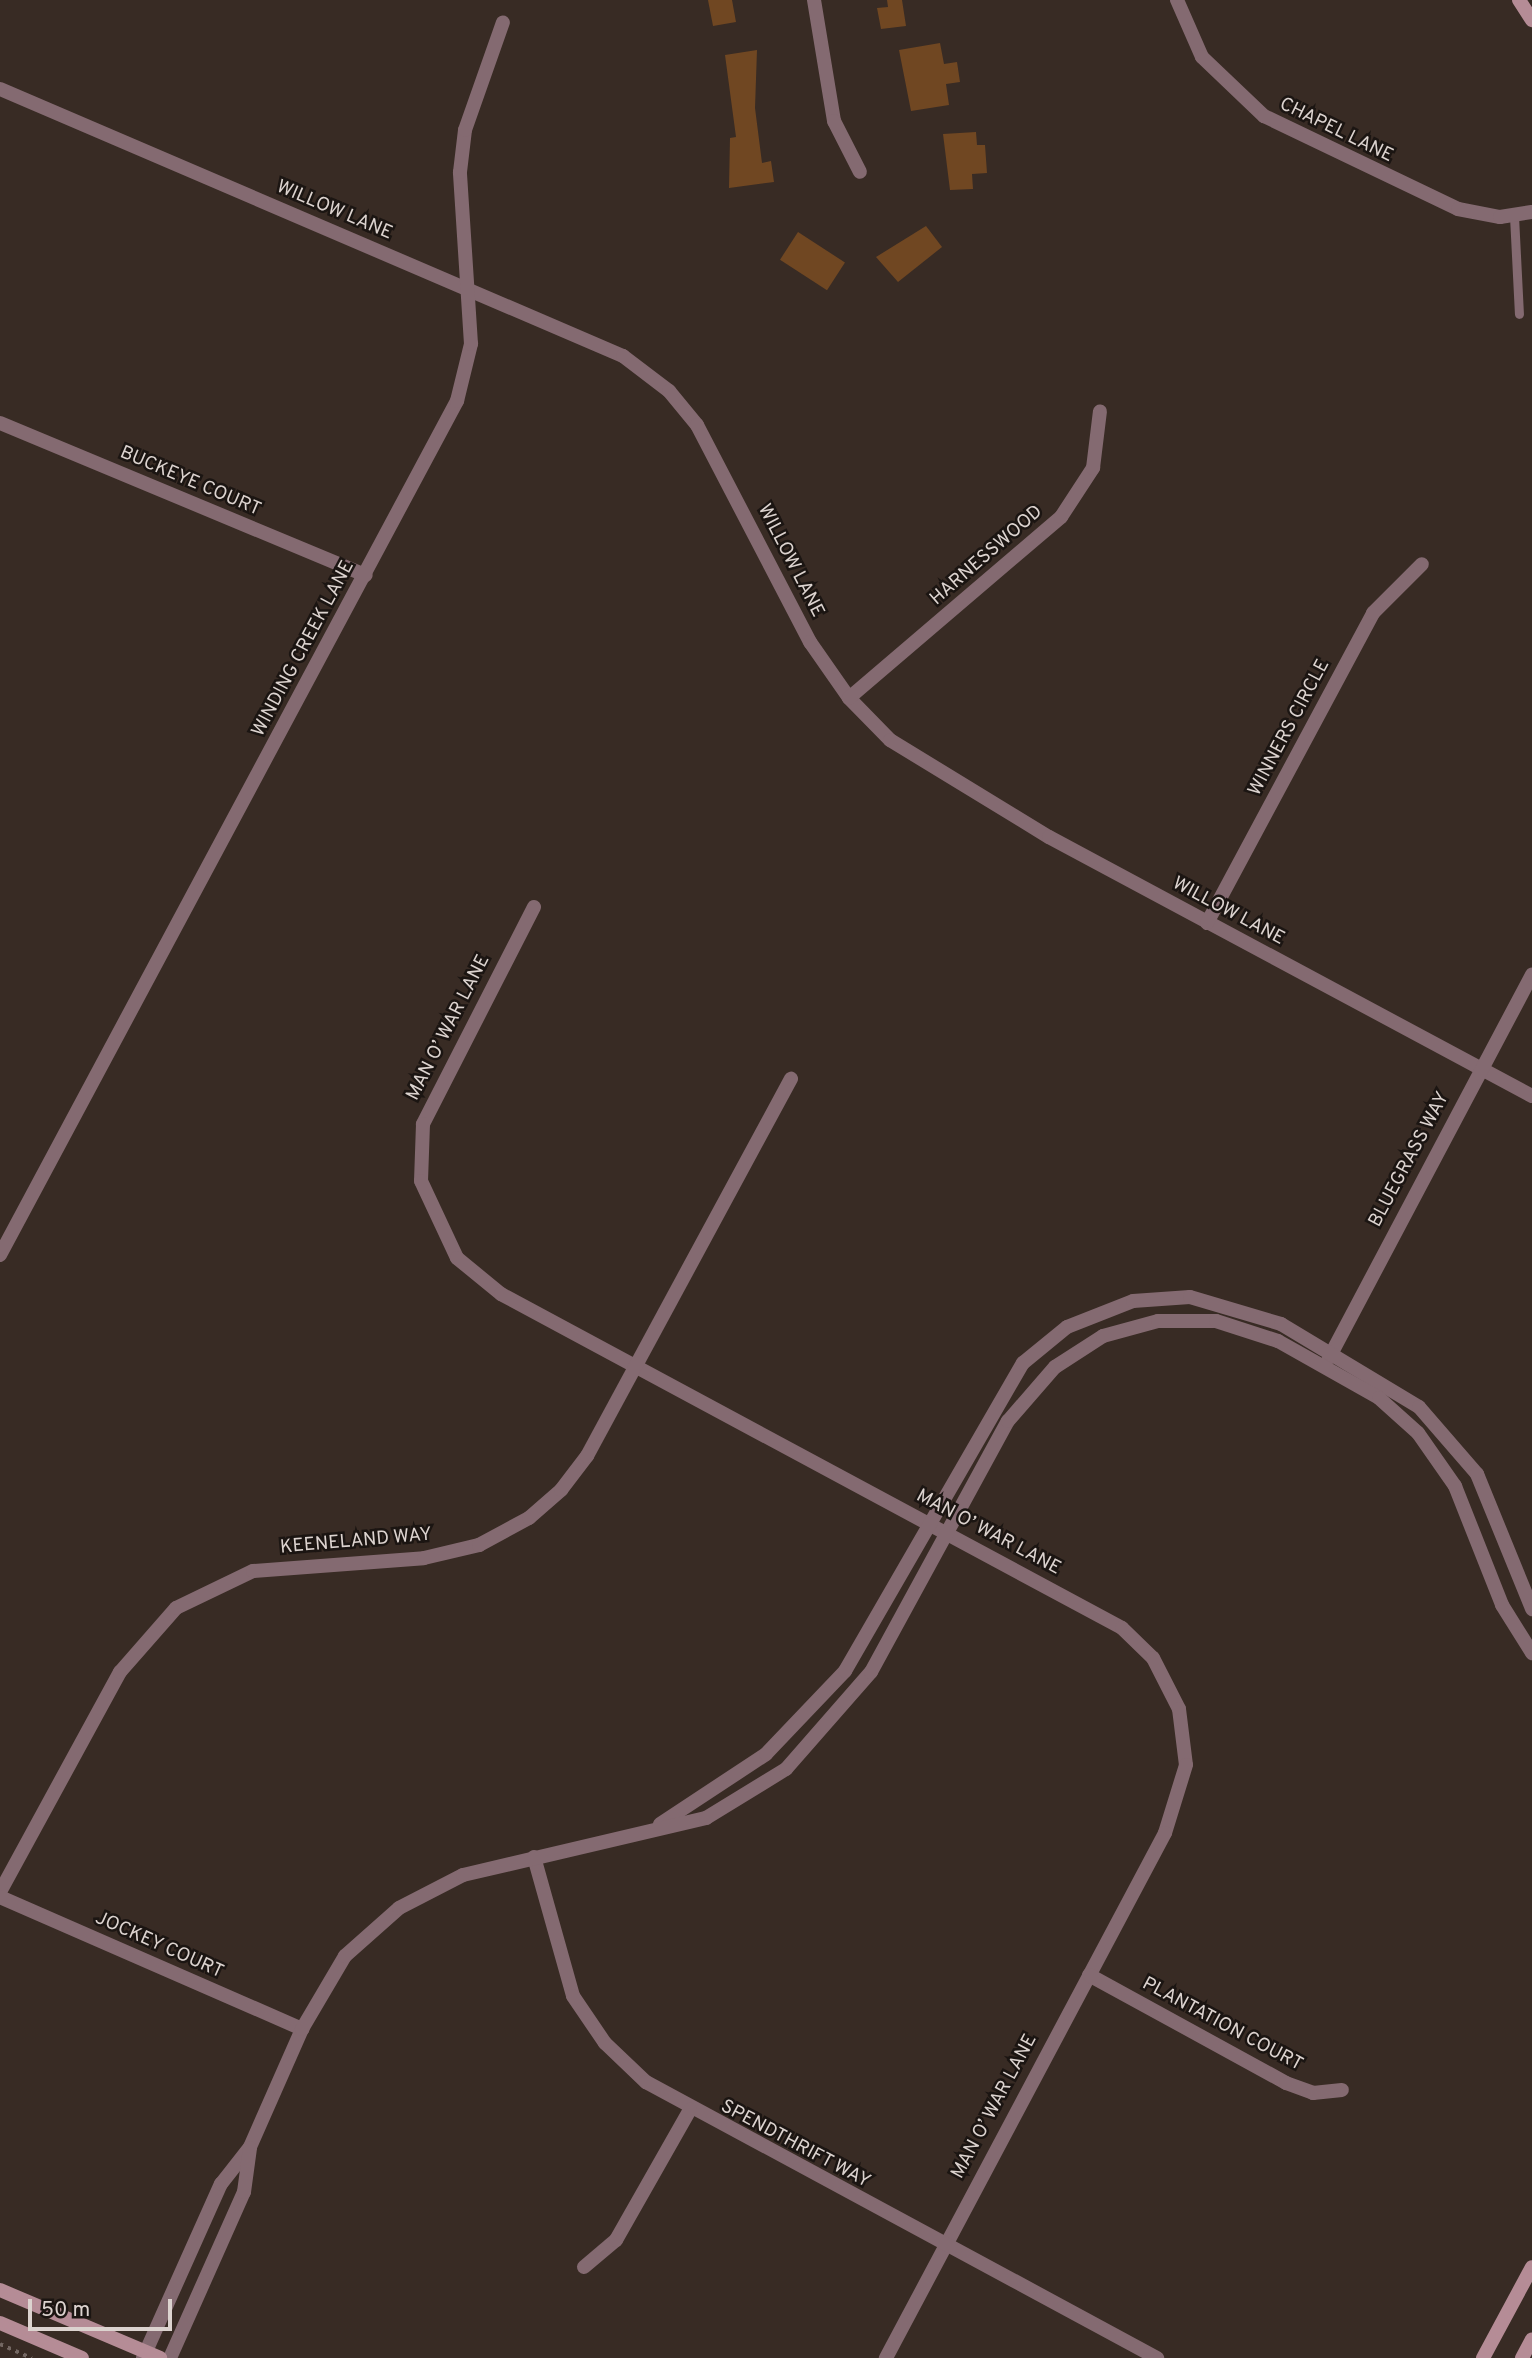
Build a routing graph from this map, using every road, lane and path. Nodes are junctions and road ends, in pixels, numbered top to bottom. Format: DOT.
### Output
graph roads {
  1 [pos="814,0"];
  2 [pos="1177,0"];
  3 [pos="1519,0"];
  4 [pos="1532,20"];
  5 [pos="503,22"];
  6 [pos="0,89"];
  7 [pos="860,172"];
  8 [pos="1532,212"];
  9 [pos="1514,216"];
  10 [pos="469,288"];
  11 [pos="1519,314"];
  12 [pos="1100,411"];
  13 [pos="0,423"];
  14 [pos="1422,564"];
  15 [pos="366,575"];
  16 [pos="849,698"];
  17 [pos="534,907"];
  18 [pos="1207,923"];
  19 [pos="1532,974"];
  20 [pos="1481,1068"];
  21 [pos="791,1079"];
  22 [pos="1532,1096"];
  23 [pos="0,1255"];
  24 [pos="1333,1350"];
  25 [pos="1326,1365"];
  26 [pos="636,1367"];
  27 [pos="931,1524"];
  28 [pos="945,1531"];
  29 [pos="1532,1609"];
  30 [pos="1532,1653"];
  31 [pos="656,1828"];
  32 [pos="534,1857"];
  33 [pos="0,1895"];
  34 [pos="1089,1975"];
  35 [pos="302,2029"];
  36 [pos="1342,2090"];
  37 [pos="690,2110"];
  38 [pos="250,2147"];
  39 [pos="943,2245"];
  40 [pos="584,2267"];
  41 [pos="1532,2267"];
  42 [pos="0,2290"];
  43 [pos="0,2323"];
  44 [pos="1532,2339"];
  45 [pos="0,2344"];
  46 [pos="144,2354"];
  47 [pos="32,2358"];
  48 [pos="82,2358"];
  49 [pos="160,2358"];
  50 [pos="170,2358"];
  51 [pos="886,2358"];
  52 [pos="1157,2358"];
  53 [pos="1483,2358"];
  54 [pos="1522,2358"];
  1 -- 7 [label="street"];
  2 -- 9 [label="street, CHAPEL LANE"];
  3 -- 4 [label="street"];
  5 -- 10 [label="street, WINDING CREEK LANE"];
  6 -- 10 [label="street, WILLOW LANE"];
  8 -- 9 [label="street, CHAPEL LANE"];
  9 -- 11 [label="lane"];
  10 -- 15 [label="street, WINDING CREEK LANE"];
  10 -- 16 [label="street, WILLOW LANE"];
  12 -- 16 [label="street, HARNESSWOOD"];
  13 -- 15 [label="street, BUCKEYE COURT"];
  14 -- 18 [label="street, WINNERS CIRCLE"];
  15 -- 23 [label="street, WINDING CREEK LANE"];
  16 -- 18 [label="street, WILLOW LANE"];
  17 -- 26 [label="street, MAN O’ WAR LANE"];
  18 -- 20 [label="street, WILLOW LANE"];
  19 -- 20 [label="street, BLUEGRASS WAY"];
  20 -- 22 [label="street, WILLOW LANE"];
  20 -- 24 [label="street, BLUEGRASS WAY"];
  21 -- 26 [label="street, KEENELAND WAY"];
  24 -- 25 [label="street, BLUEGRASS WAY"];
  24 -- 27 [label="street"];
  24 -- 29 [label="street"];
  25 -- 28 [label="street"];
  25 -- 30 [label="street"];
  26 -- 27 [label="street, MAN O’ WAR LANE"];
  26 -- 33 [label="street, KEENELAND WAY"];
  27 -- 28 [label="street, MAN O’ WAR LANE"];
  27 -- 31 [label="street"];
  28 -- 31 [label="street"];
  28 -- 34 [label="street, MAN O’ WAR LANE"];
  31 -- 32 [label="street"];
  32 -- 35 [label="street"];
  32 -- 37 [label="street, SPENDTHRIFT WAY"];
  33 -- 35 [label="street, JOCKEY COURT"];
  34 -- 36 [label="street, PLANTATION COURT"];
  34 -- 39 [label="street, MAN O’ WAR LANE"];
  35 -- 38 [label="street"];
  37 -- 39 [label="street, SPENDTHRIFT WAY"];
  37 -- 40 [label="street"];
  38 -- 46 [label="street"];
  38 -- 50 [label="street"];
  39 -- 51 [label="street, MAN O’ WAR LANE"];
  39 -- 52 [label="street, SPENDTHRIFT WAY"];
  41 -- 53 [label="street"];
  42 -- 46 [label="street"];
  43 -- 48 [label="street"];
  44 -- 54 [label="street"];
  45 -- 47 [label="path"];
  46 -- 49 [label="street"];
}
